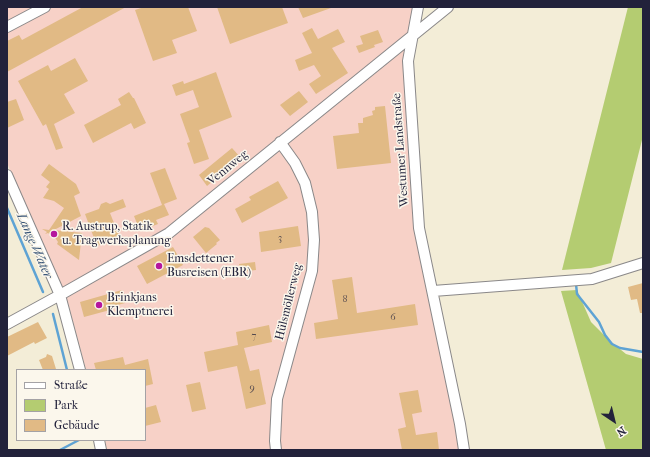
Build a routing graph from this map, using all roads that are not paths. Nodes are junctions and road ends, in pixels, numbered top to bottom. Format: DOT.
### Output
graph roads {
  1 [pos="45,7"];
  2 [pos="418,7"];
  3 [pos="448,7"];
  4 [pos="7,27"];
  5 [pos="412,36"];
  6 [pos="280,142"];
  7 [pos="7,175"];
  8 [pos="643,263"];
  9 [pos="433,291"];
  10 [pos="60,295"];
  11 [pos="7,324"];
  12 [pos="80,369"];
  13 [pos="276,450"];
  14 [pos="464,450"];
  1 -- 4 [label="street"];
  2 -- 5 [label="street, Westumer Landstraße"];
  3 -- 5 [label="street, Vennweg"];
  5 -- 6 [label="street, Vennweg"];
  5 -- 9 [label="street, Westumer Landstraße"];
  6 -- 10 [label="street, Vennweg"];
  6 -- 13 [label="street, Hülsmöllerweg"];
  7 -- 10 [label="street"];
  8 -- 9 [label="street"];
  9 -- 14 [label="street, Westumer Landstraße"];
  10 -- 11 [label="street, Vennweg"];
  10 -- 12 [label="street"];
}
